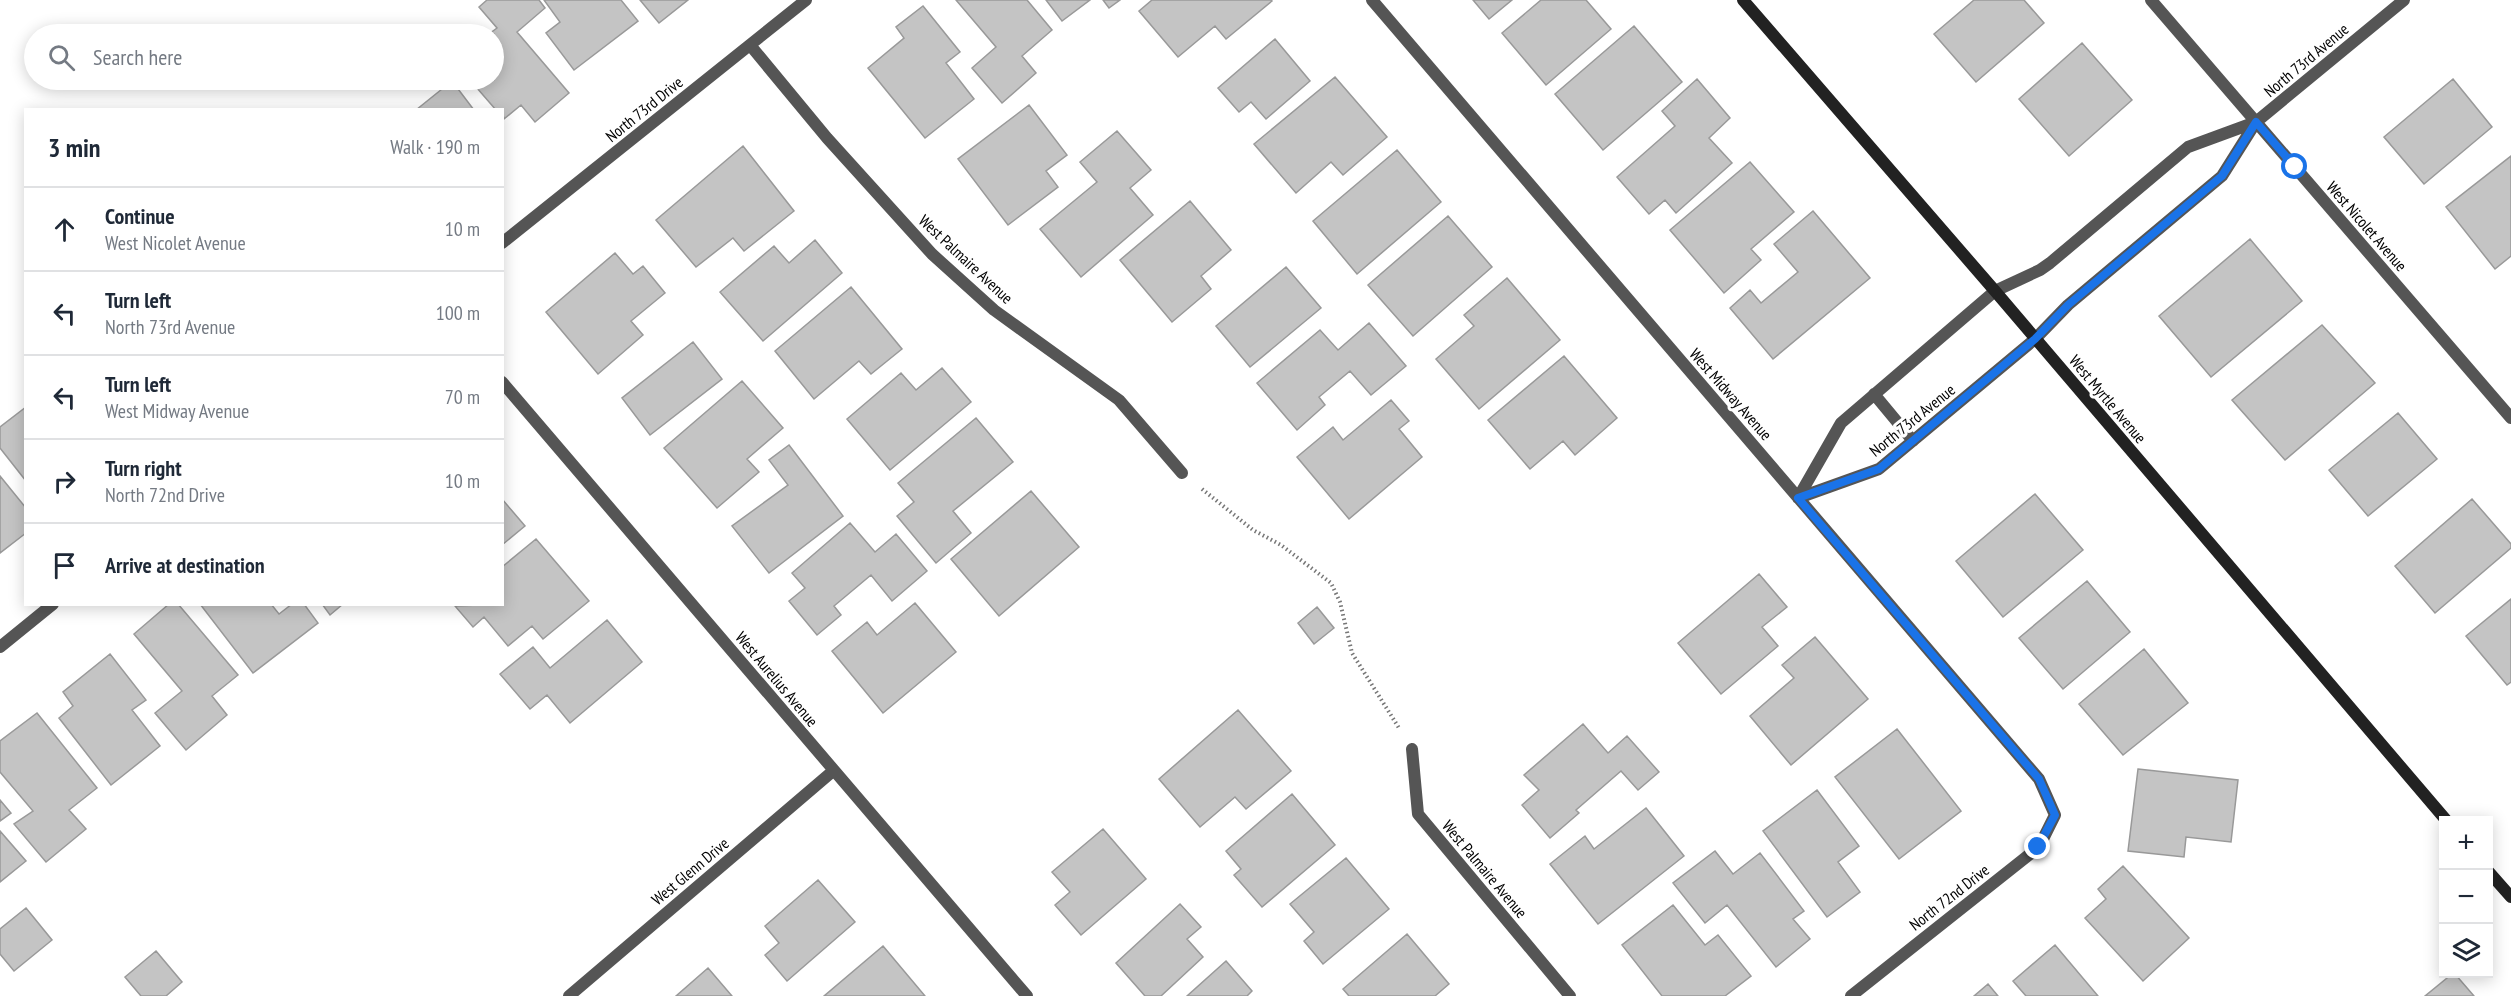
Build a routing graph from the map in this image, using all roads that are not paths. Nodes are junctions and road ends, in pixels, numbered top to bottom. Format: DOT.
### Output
graph roads {
  1 [pos="806,0"];
  2 [pos="1372,0"];
  3 [pos="1743,0"];
  4 [pos="2151,0"];
  5 [pos="2404,0"];
  6 [pos="750,45"];
  7 [pos="2256,122"];
  8 [pos="504,241"];
  9 [pos="1995,291"];
  10 [pos="2035,339"];
  11 [pos="504,384"];
  12 [pos="1874,394"];
  13 [pos="2511,418"];
  14 [pos="1913,441"];
  15 [pos="1182,473"];
  16 [pos="1798,498"];
  17 [pos="50,606"];
  18 [pos="0,647"];
  19 [pos="1412,748"];
  20 [pos="833,771"];
  21 [pos="2055,815"];
  22 [pos="2443,816"];
  23 [pos="2493,877"];
  24 [pos="2511,897"];
  25 [pos="569,996"];
  26 [pos="1027,996"];
  27 [pos="1570,996"];
  28 [pos="1851,996"];
  1 -- 6 [label="street, North 73rd Drive"];
  2 -- 16 [label="street, West Midway Avenue"];
  3 -- 9 [label="street, West Myrtle Avenue"];
  4 -- 7 [label="street, West Nicolet Avenue"];
  5 -- 7 [label="street, North 73rd Avenue"];
  6 -- 8 [label="street, North 73rd Drive"];
  6 -- 15 [label="street, West Palmaire Avenue"];
  7 -- 9 [label="street, North 73rd Avenue"];
  7 -- 10 [label="street, North 73rd Avenue"];
  7 -- 13 [label="street, West Nicolet Avenue"];
  9 -- 10 [label="street, West Myrtle Avenue"];
  9 -- 12 [label="street, North 73rd Avenue"];
  10 -- 14 [label="street, North 73rd Avenue"];
  10 -- 22 [label="street, West Myrtle Avenue"];
  11 -- 20 [label="street, West Aurelius Avenue"];
  12 -- 14 [label="street"];
  12 -- 16 [label="street, North 73rd Avenue"];
  14 -- 16 [label="street, North 73rd Avenue"];
  16 -- 21 [label="street, West Midway Avenue"];
  17 -- 18 [label="street"];
  19 -- 27 [label="street, West Palmaire Avenue"];
  20 -- 25 [label="street, West Glenn Drive"];
  20 -- 26 [label="street, West Aurelius Avenue"];
  21 -- 28 [label="street, North 72nd Drive"];
  23 -- 24 [label="street"];
}
